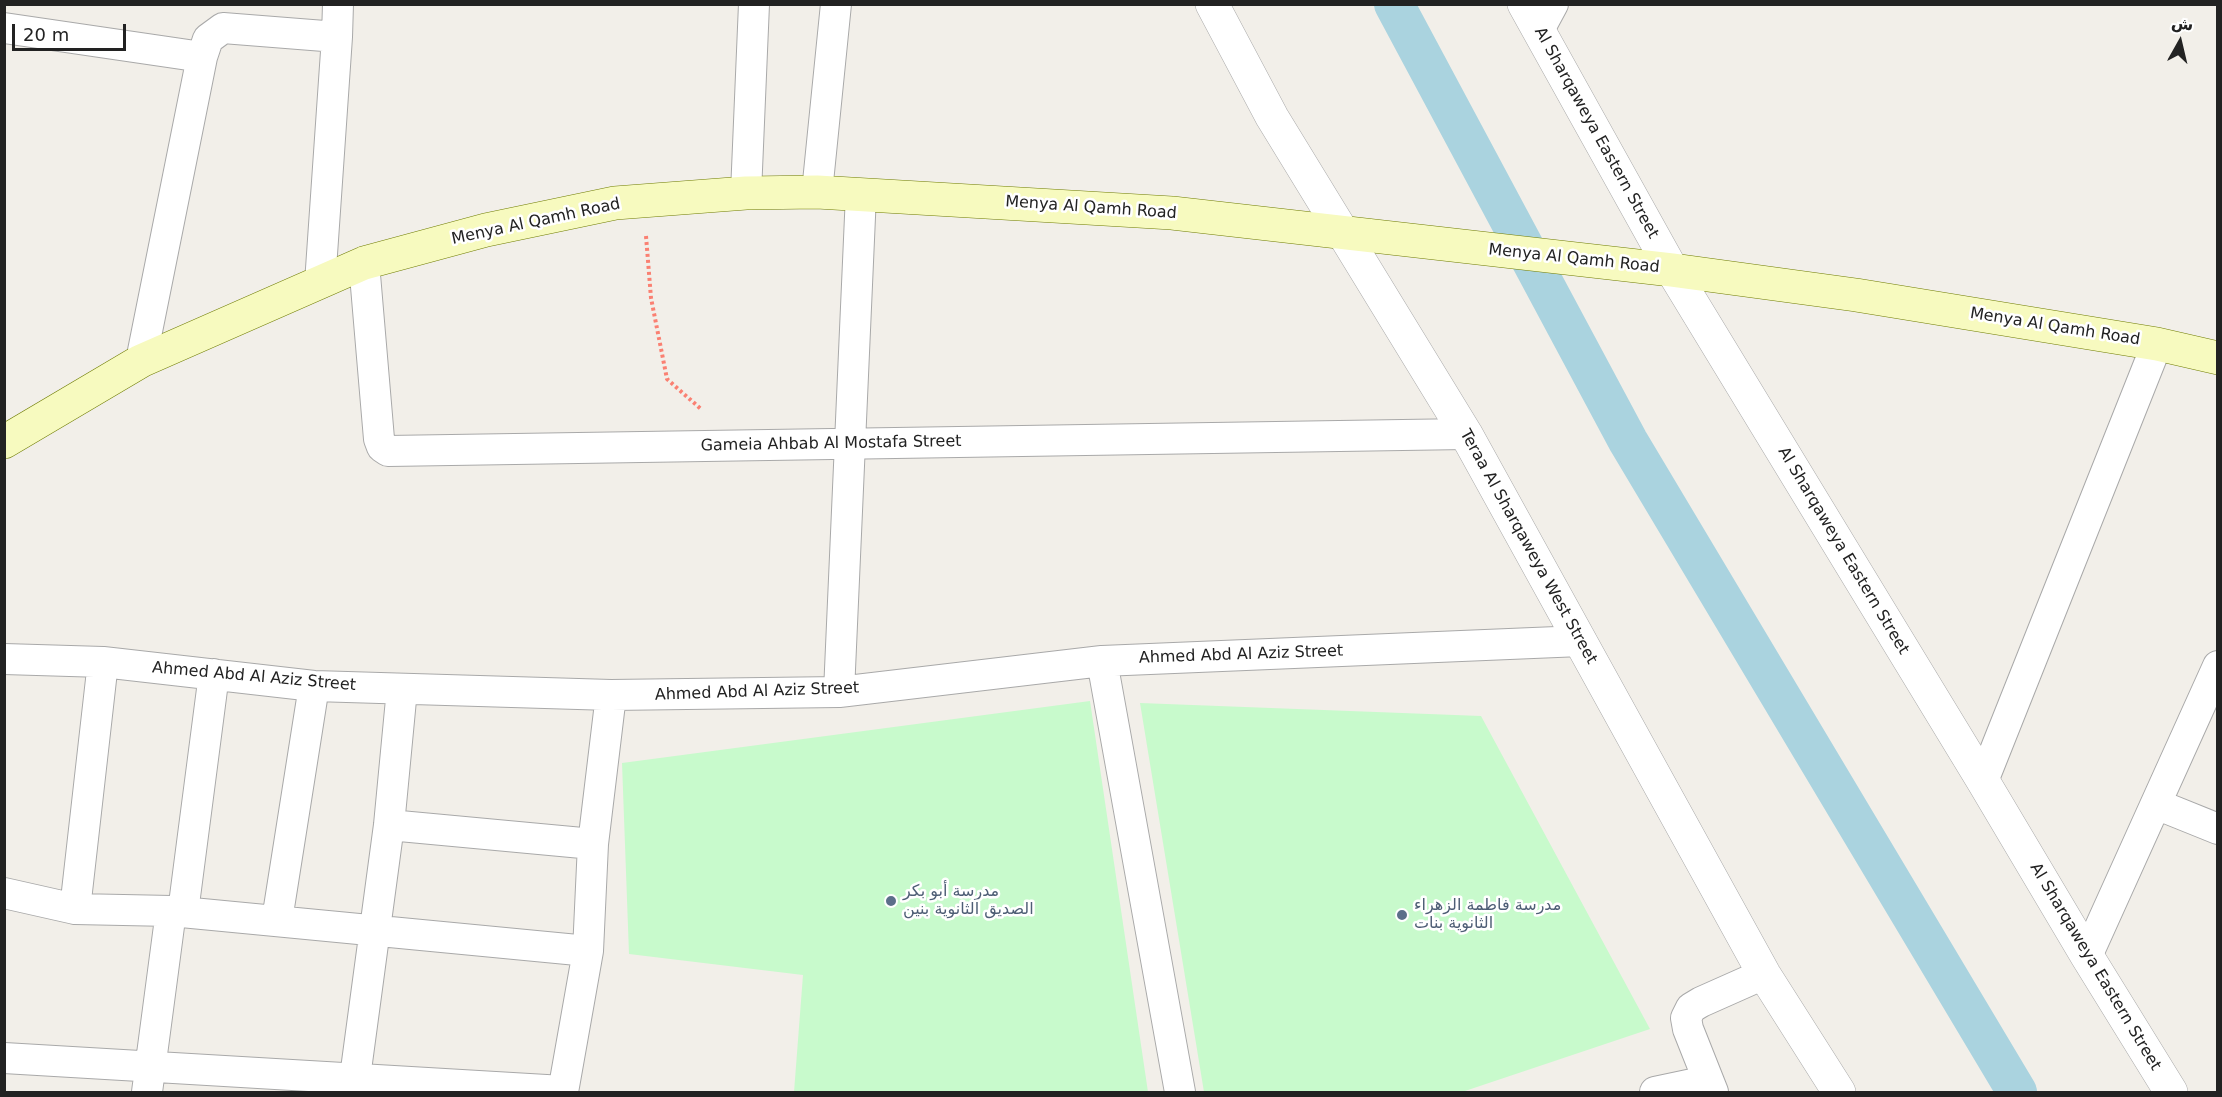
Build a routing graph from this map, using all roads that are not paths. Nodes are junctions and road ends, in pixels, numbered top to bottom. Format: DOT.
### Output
graph roads {
  1 [pos="338,4"];
  2 [pos="754,4"];
  3 [pos="836,4"];
  4 [pos="1212,4"];
  5 [pos="1539,13"];
  6 [pos="4,28"];
  7 [pos="338,36"];
  8 [pos="202,57"];
  9 [pos="818,192"];
  10 [pos="746,194"];
  11 [pos="861,194"];
  12 [pos="1342,233"];
  13 [pos="364,263"];
  14 [pos="1672,270"];
  15 [pos="320,283"];
  16 [pos="2157,344"];
  17 [pos="2217,358"];
  18 [pos="141,361"];
  19 [pos="1466,434"];
  20 [pos="4,442"];
  21 [pos="849,444"];
  22 [pos="1581,641"];
  23 [pos="5,661"];
  24 [pos="1102,661"];
  25 [pos="103,662"];
  26 [pos="2217,666"];
  27 [pos="214,674"];
  28 [pos="314,686"];
  29 [pos="402,689"];
  30 [pos="839,692"];
  31 [pos="611,695"];
  32 [pos="1983,781"];
  33 [pos="2156,804"];
  34 [pos="389,825"];
  35 [pos="2217,830"];
  36 [pos="593,844"];
  37 [pos="4,893"];
  38 [pos="75,909"];
  39 [pos="177,911"];
  40 [pos="277,920"];
  41 [pos="376,930"];
  42 [pos="588,951"];
  43 [pos="2087,956"];
  44 [pos="1764,974"];
  45 [pos="4,1058"];
  46 [pos="149,1080"];
  47 [pos="354,1086"];
  48 [pos="1710,1087"];
  49 [pos="563,1092"];
  50 [pos="1180,1092"];
  51 [pos="1655,1092"];
  52 [pos="1839,1092"];
  53 [pos="2171,1092"];
  1 -- 7 [label="street"];
  2 -- 10 [label="street"];
  3 -- 9 [label="street"];
  4 -- 12 [label="street, Teraa Al Sharqaweya West Street"];
  5 -- 14 [label="street, Al Sharqaweya Eastern Street"];
  6 -- 8 [label="street"];
  7 -- 8 [label="street"];
  7 -- 15 [label="street"];
  8 -- 18 [label="street"];
  9 -- 10 [label="main road, Menya Al Qamh Road"];
  9 -- 11 [label="main road, Menya Al Qamh Road"];
  10 -- 13 [label="main road, Menya Al Qamh Road"];
  11 -- 12 [label="main road, Menya Al Qamh Road"];
  11 -- 21 [label="street"];
  12 -- 14 [label="main road, Menya Al Qamh Road"];
  12 -- 19 [label="street, Teraa Al Sharqaweya West Street"];
  13 -- 15 [label="main road, Menya Al Qamh Road"];
  13 -- 21 [label="street, Gameia Ahbab Al Mostafa Street"];
  14 -- 16 [label="main road, Menya Al Qamh Road"];
  14 -- 32 [label="street, Al Sharqaweya Eastern Street"];
  15 -- 18 [label="main road, Menya Al Qamh Road"];
  16 -- 17 [label="main road, Menya Al Qamh Road"];
  16 -- 32 [label="street"];
  18 -- 20 [label="main road, Menya Al Qamh Road"];
  19 -- 21 [label="street, Gameia Ahbab Al Mostafa Street"];
  19 -- 22 [label="street, Teraa Al Sharqaweya West Street"];
  21 -- 30 [label="street"];
  22 -- 24 [label="street, Ahmed Abd Al Aziz Street"];
  22 -- 44 [label="street, Teraa Al Sharqaweya West Street"];
  23 -- 25 [label="street, Ahmed Abd Al Aziz Street"];
  24 -- 30 [label="street, Ahmed Abd Al Aziz Street"];
  24 -- 50 [label="street"];
  25 -- 27 [label="street, Ahmed Abd Al Aziz Street"];
  25 -- 38 [label="street"];
  26 -- 33 [label="street"];
  27 -- 28 [label="street, Ahmed Abd Al Aziz Street"];
  27 -- 39 [label="street"];
  28 -- 29 [label="street, Ahmed Abd Al Aziz Street"];
  28 -- 40 [label="street"];
  29 -- 31 [label="street, Ahmed Abd Al Aziz Street"];
  29 -- 34 [label="street"];
  30 -- 31 [label="street, Ahmed Abd Al Aziz Street"];
  31 -- 36 [label="street"];
  32 -- 43 [label="street, Al Sharqaweya Eastern Street"];
  33 -- 35 [label="street"];
  33 -- 43 [label="street"];
  34 -- 36 [label="street"];
  34 -- 41 [label="street"];
  36 -- 42 [label="street"];
  37 -- 38 [label="street"];
  38 -- 39 [label="street"];
  39 -- 40 [label="street"];
  39 -- 46 [label="street"];
  40 -- 41 [label="street"];
  41 -- 42 [label="street"];
  41 -- 47 [label="street"];
  42 -- 49 [label="street"];
  43 -- 53 [label="street, Al Sharqaweya Eastern Street"];
  44 -- 48 [label="street"];
  44 -- 52 [label="street, Teraa Al Sharqaweya West Street"];
  45 -- 46 [label="street"];
  46 -- 47 [label="street"];
  47 -- 49 [label="street"];
  48 -- 51 [label="street"];
}
